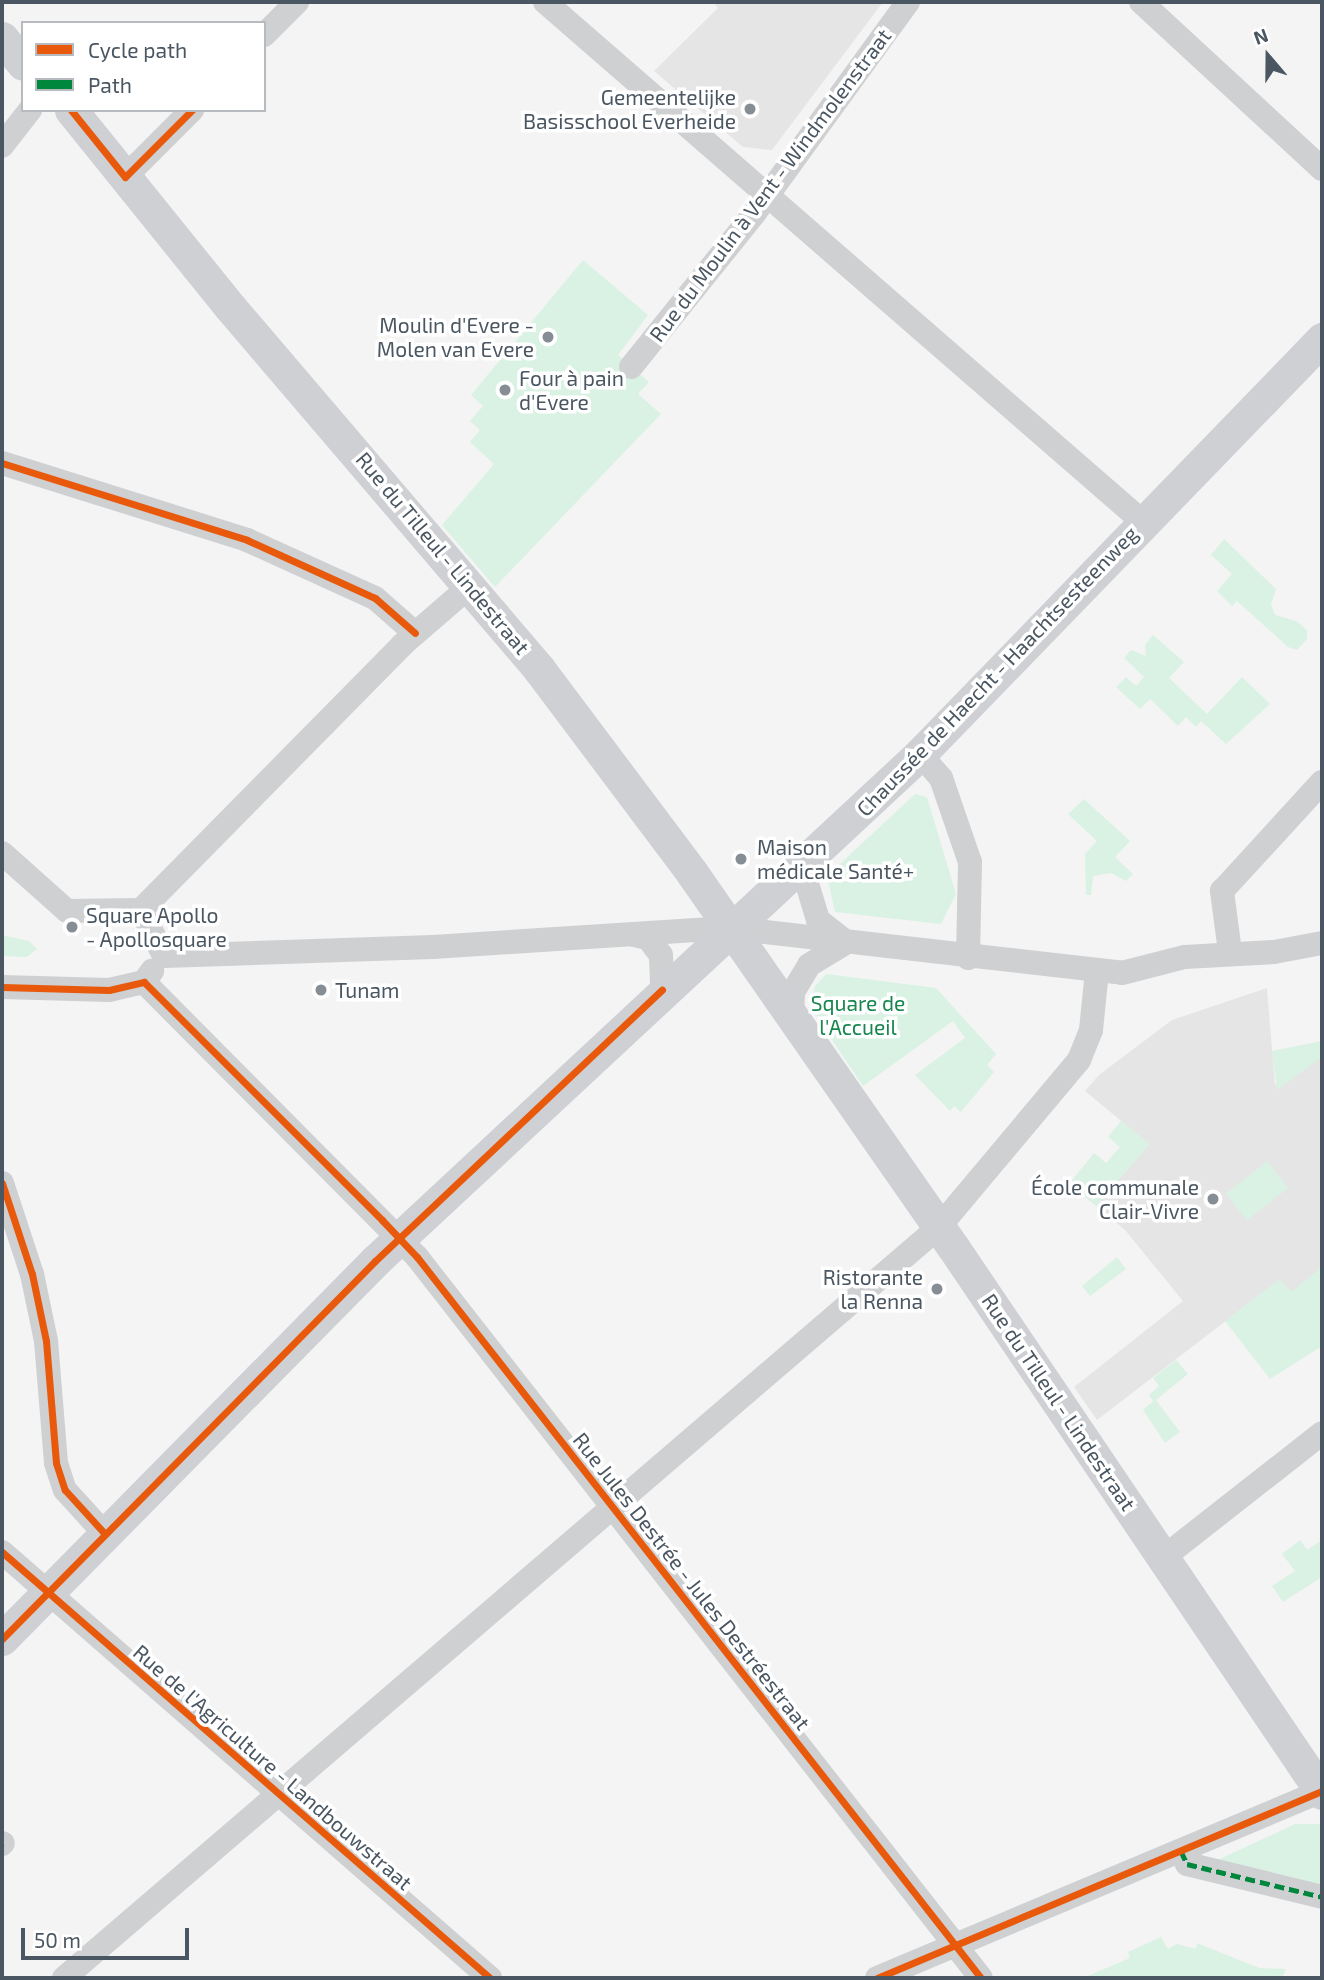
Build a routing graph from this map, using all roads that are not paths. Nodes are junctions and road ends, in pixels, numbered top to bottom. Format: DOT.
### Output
graph roads {
  1 [pos="297,2"];
  2 [pos="545,2"];
  3 [pos="908,2"];
  4 [pos="1141,2"];
  5 [pos="266,33"];
  6 [pos="2,38"];
  7 [pos="21,62"];
  8 [pos="28,112"];
  9 [pos="73,112"];
  10 [pos="190,112"];
  11 [pos="2,146"];
  12 [pos="1322,169"];
  13 [pos="125,177"];
  14 [pos="767,194"];
  15 [pos="1322,339"];
  16 [pos="631,367"];
  17 [pos="2,463"];
  18 [pos="1143,522"];
  19 [pos="469,587"];
  20 [pos="415,634"];
  21 [pos="920,754"];
  22 [pos="1322,782"];
  23 [pos="2,853"];
  24 [pos="810,859"];
  25 [pos="141,910"];
  26 [pos="730,928"];
  27 [pos="635,935"];
  28 [pos="847,942"];
  29 [pos="1322,943"];
  30 [pos="1230,952"];
  31 [pos="164,956"];
  32 [pos="968,958"];
  33 [pos="1097,971"];
  34 [pos="144,982"];
  35 [pos="2,987"];
  36 [pos="663,990"];
  37 [pos="792,1014"];
  38 [pos="2,1183"];
  39 [pos="939,1227"];
  40 [pos="399,1238"];
  41 [pos="1322,1433"];
  42 [pos="613,1509"];
  43 [pos="105,1534"];
  44 [pos="2,1552"];
  45 [pos="1164,1557"];
  46 [pos="46,1594"];
  47 [pos="2,1639"];
  48 [pos="1322,1792"];
  49 [pos="279,1795"];
  50 [pos="1181,1851"];
  51 [pos="1322,1897"];
  52 [pos="956,1947"];
  53 [pos="64,1978"];
  54 [pos="490,1978"];
  55 [pos="877,1978"];
  56 [pos="981,1978"];
  1 -- 5 [label="street"];
  2 -- 14 [label="street"];
  3 -- 14 [label="street, Rue du Moulin à Vent - Windmolenstraat"];
  4 -- 12 [label="street"];
  6 -- 7 [label="street"];
  8 -- 11 [label="street"];
  9 -- 13 [label="street, Rue du Tilleul - Lindestraat"];
  10 -- 13 [label="street"];
  13 -- 19 [label="street, Rue du Tilleul - Lindestraat"];
  14 -- 16 [label="street, Rue du Moulin à Vent - Windmolenstraat"];
  14 -- 18 [label="street"];
  15 -- 18 [label="street, Chaussée de Haecht - Haachtsesteenweg"];
  17 -- 20 [label="street"];
  18 -- 21 [label="street, Chaussée de Haecht - Haachtsesteenweg"];
  19 -- 20 [label="street"];
  19 -- 26 [label="street, Rue du Tilleul - Lindestraat"];
  20 -- 25 [label="street"];
  21 -- 24 [label="street, Chaussée de Haecht - Haachtsesteenweg"];
  21 -- 32 [label="street"];
  22 -- 30 [label="street"];
  23 -- 25 [label="street"];
  24 -- 26 [label="street, Chaussée de Haecht - Haachtsesteenweg"];
  24 -- 28 [label="street"];
  25 -- 31 [label="street"];
  26 -- 27 [label="street"];
  26 -- 28 [label="street"];
  26 -- 36 [label="street, Chaussée de Haecht - Haachtsesteenweg"];
  26 -- 37 [label="street, Rue du Tilleul - Lindestraat"];
  27 -- 31 [label="street"];
  27 -- 36 [label="street"];
  28 -- 32 [label="street"];
  28 -- 37 [label="street"];
  29 -- 30 [label="street"];
  30 -- 33 [label="street"];
  31 -- 34 [label="street"];
  32 -- 33 [label="street"];
  33 -- 39 [label="street"];
  34 -- 35 [label="street"];
  34 -- 40 [label="street, Rue Jules Destrée - Jules Destréestraat"];
  36 -- 40 [label="street, Chaussée de Haecht - Haachtsesteenweg"];
  37 -- 39 [label="street, Rue du Tilleul - Lindestraat"];
  38 -- 43 [label="street"];
  39 -- 42 [label="street"];
  39 -- 45 [label="street, Rue du Tilleul - Lindestraat"];
  40 -- 42 [label="street, Rue Jules Destrée - Jules Destréestraat"];
  40 -- 43 [label="street, Chaussée de Haecht - Haachtsesteenweg"];
  41 -- 45 [label="street"];
  42 -- 49 [label="street"];
  42 -- 52 [label="street, Rue Jules Destrée - Jules Destréestraat"];
  43 -- 46 [label="street, Chaussée de Haecht - Haachtsesteenweg"];
  44 -- 46 [label="street, Rue de l'Agriculture - Landbouwstraat"];
  45 -- 48 [label="street, Rue du Tilleul - Lindestraat"];
  46 -- 47 [label="street, Chaussée de Haecht - Haachtsesteenweg"];
  46 -- 49 [label="street, Rue de l'Agriculture - Landbouwstraat"];
  48 -- 50 [label="street"];
  49 -- 53 [label="street"];
  49 -- 54 [label="street, Rue de l'Agriculture - Landbouwstraat"];
  50 -- 51 [label="street"];
  50 -- 52 [label="street"];
  52 -- 55 [label="street"];
  52 -- 56 [label="street, Rue Jules Destrée - Jules Destréestraat"];
}
